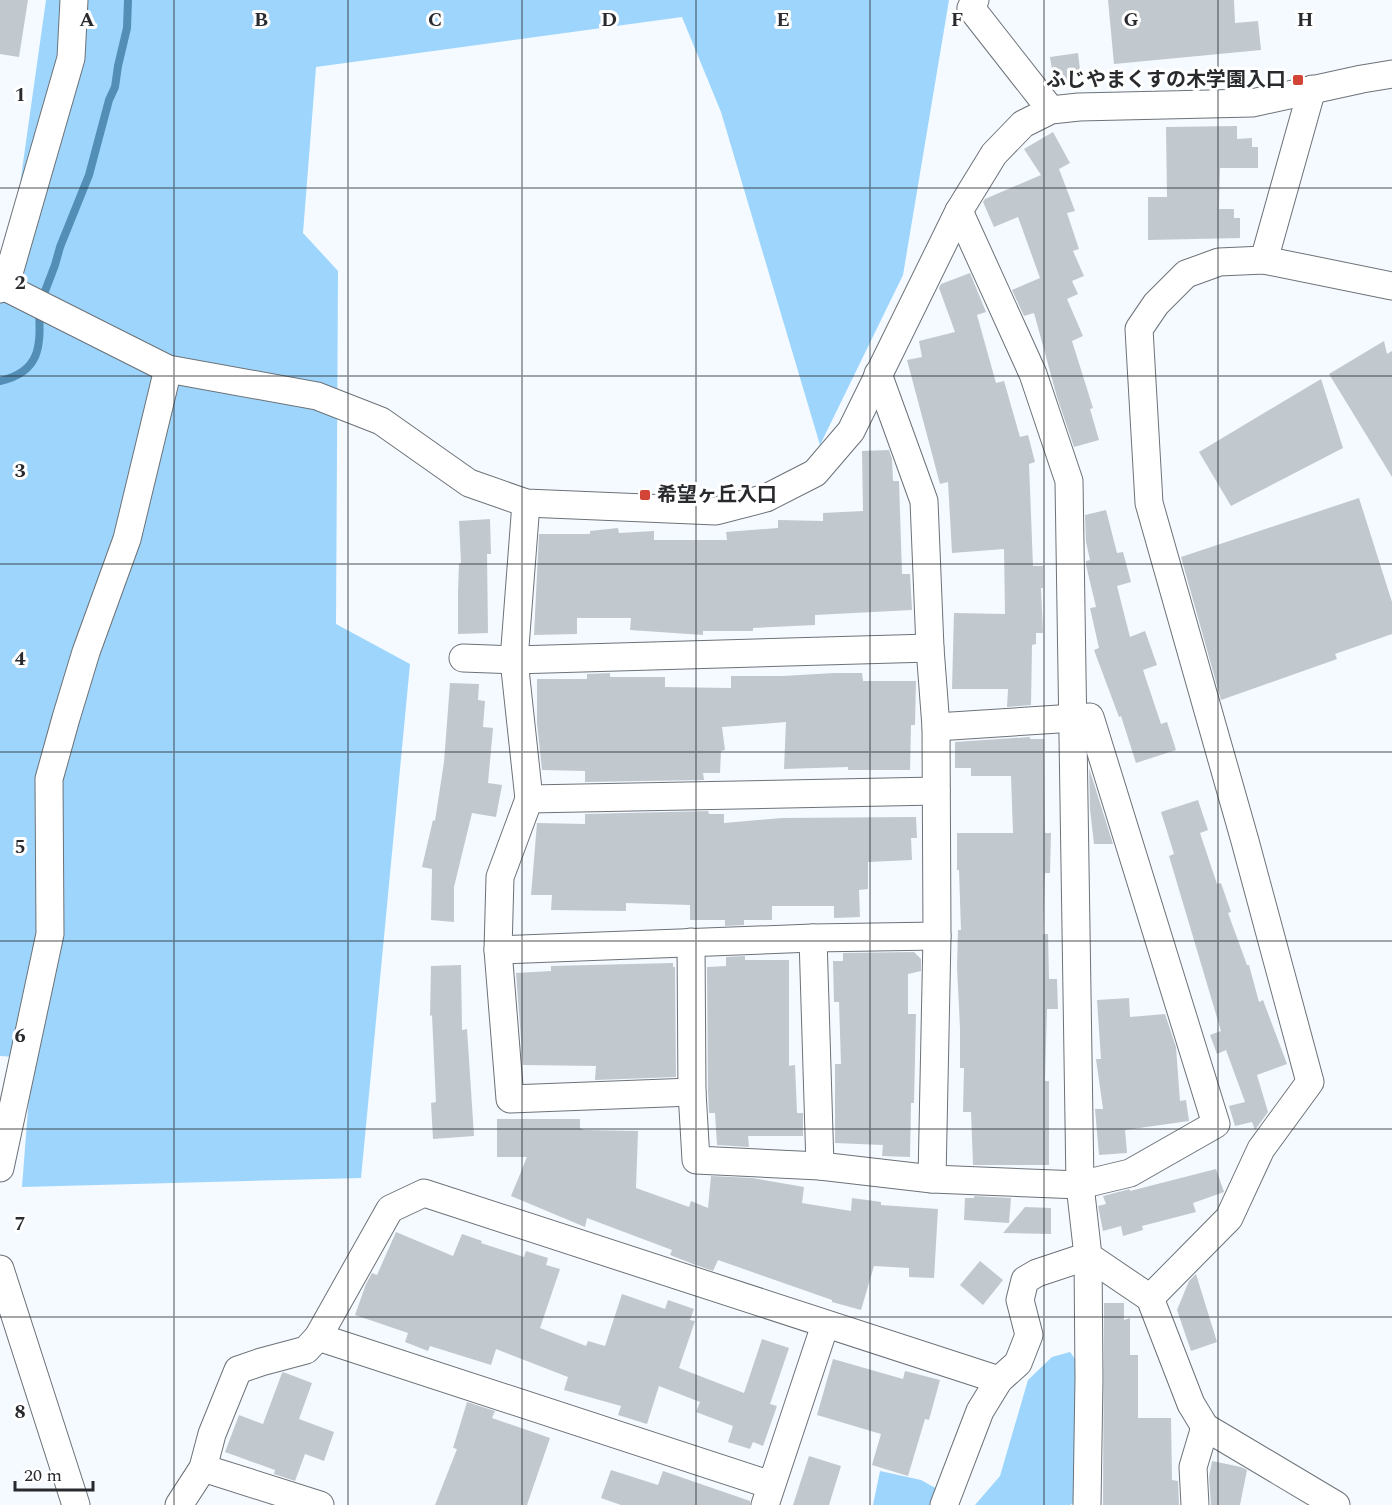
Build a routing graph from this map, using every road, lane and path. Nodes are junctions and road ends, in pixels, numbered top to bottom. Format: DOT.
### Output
graph roads {
  1 [pos="74,0"];
  2 [pos="967,3"];
  3 [pos="1392,74"];
  4 [pos="1312,89"];
  5 [pos="1052,110"];
  6 [pos="959,211"];
  7 [pos="1264,260"];
  8 [pos="1392,286"];
  9 [pos="3,288"];
  10 [pos="168,369"];
  11 [pos="878,374"];
  12 [pos="526,503"];
  13 [pos="930,648"];
  14 [pos="463,658"];
  15 [pos="514,660"];
  16 [pos="1073,718"];
  17 [pos="936,727"];
  18 [pos="936,791"];
  19 [pos="529,799"];
  20 [pos="937,936"];
  21 [pos="813,938"];
  22 [pos="691,942"];
  23 [pos="498,950"];
  24 [pos="692,1092"];
  25 [pos="820,1166"];
  26 [pos="0,1168"];
  27 [pos="932,1179"];
  28 [pos="1080,1185"];
  29 [pos="1088,1256"];
  30 [pos="0,1269"];
  31 [pos="1150,1298"];
  32 [pos="825,1325"];
  33 [pos="318,1337"];
  34 [pos="999,1380"];
  35 [pos="1205,1427"];
  36 [pos="203,1468"];
  37 [pos="768,1495"];
  38 [pos="1334,1504"];
  39 [pos="76,1505"];
  40 [pos="179,1505"];
  41 [pos="320,1505"];
  42 [pos="944,1505"];
  43 [pos="1087,1505"];
  44 [pos="1195,1505"];
  1 -- 9 [label="street"];
  2 -- 5 [label="street"];
  3 -- 4 [label="street"];
  4 -- 5 [label="street"];
  4 -- 7 [label="street"];
  5 -- 6 [label="street"];
  6 -- 11 [label="street"];
  6 -- 16 [label="street"];
  7 -- 8 [label="street"];
  7 -- 31 [label="street"];
  9 -- 10 [label="street"];
  10 -- 12 [label="street"];
  10 -- 26 [label="street"];
  11 -- 12 [label="street"];
  11 -- 13 [label="street"];
  12 -- 15 [label="street"];
  13 -- 15 [label="street"];
  13 -- 17 [label="street"];
  14 -- 15 [label="street"];
  15 -- 19 [label="street"];
  16 -- 17 [label="street"];
  16 -- 28 [label="street"];
  16 -- 28 [label="street"];
  17 -- 18 [label="street"];
  18 -- 19 [label="street"];
  18 -- 20 [label="street"];
  19 -- 23 [label="street"];
  20 -- 21 [label="street"];
  20 -- 27 [label="street"];
  21 -- 22 [label="street"];
  21 -- 25 [label="street"];
  22 -- 23 [label="street"];
  22 -- 24 [label="street"];
  23 -- 24 [label="street"];
  24 -- 25 [label="street"];
  25 -- 27 [label="street"];
  27 -- 28 [label="street"];
  28 -- 29 [label="street"];
  29 -- 31 [label="street"];
  29 -- 34 [label="street"];
  29 -- 43 [label="street"];
  30 -- 39 [label="street"];
  31 -- 35 [label="street"];
  32 -- 33 [label="street"];
  32 -- 34 [label="street"];
  32 -- 37 [label="street"];
  33 -- 36 [label="street"];
  33 -- 37 [label="street"];
  34 -- 42 [label="street"];
  35 -- 38 [label="street"];
  35 -- 44 [label="street"];
  36 -- 40 [label="street"];
  36 -- 41 [label="street"];
}
